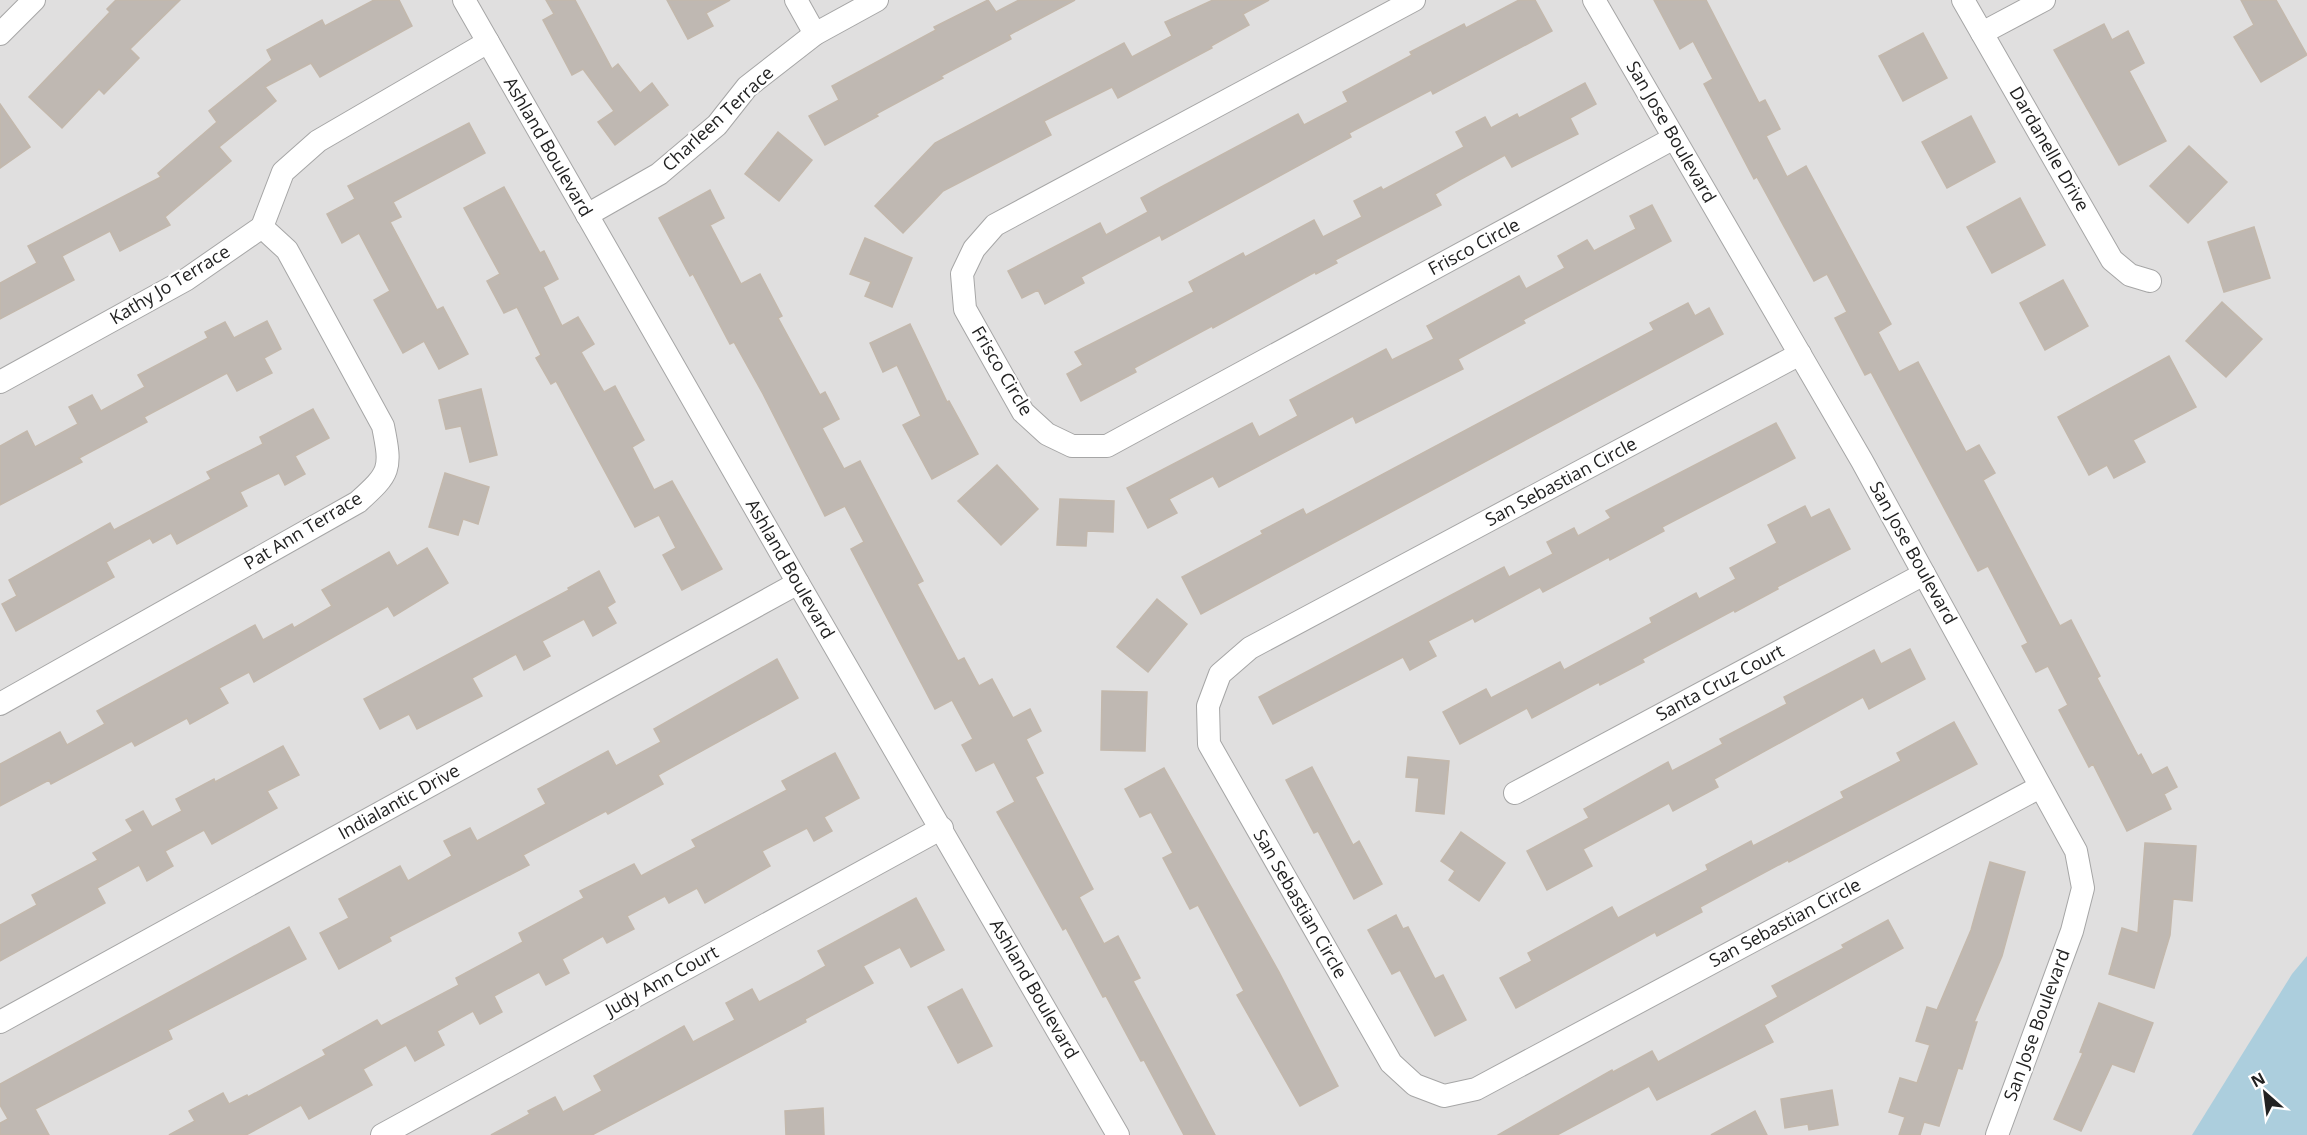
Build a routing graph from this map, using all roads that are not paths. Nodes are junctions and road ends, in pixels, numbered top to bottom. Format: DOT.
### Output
graph roads {
  1 [pos="34,0"];
  2 [pos="464,0"];
  3 [pos="796,0"];
  4 [pos="877,0"];
  5 [pos="1414,0"];
  6 [pos="1594,0"];
  7 [pos="1963,0"];
  8 [pos="2044,0"];
  9 [pos="1982,33"];
  10 [pos="0,34"];
  11 [pos="815,34"];
  12 [pos="488,42"];
  13 [pos="1674,138"];
  14 [pos="587,215"];
  15 [pos="262,227"];
  16 [pos="2150,281"];
  17 [pos="1800,354"];
  18 [pos="0,382"];
  19 [pos="1924,574"];
  20 [pos="798,583"];
  21 [pos="0,704"];
  22 [pos="2040,786"];
  23 [pos="1515,793"];
  24 [pos="942,828"];
  25 [pos="0,1022"];
  26 [pos="382,1135"];
  27 [pos="1118,1135"];
  28 [pos="1997,1135"];
  1 -- 10 [label="street"];
  2 -- 12 [label="street, Ashland Boulevard"];
  3 -- 11 [label="street"];
  4 -- 11 [label="street, Charleen Terrace"];
  5 -- 13 [label="street, Frisco Circle"];
  6 -- 13 [label="street, San Jose Boulevard"];
  7 -- 9 [label="street, Dardanelle Drive"];
  8 -- 9 [label="street"];
  9 -- 16 [label="street, Dardanelle Drive"];
  11 -- 14 [label="street, Charleen Terrace"];
  12 -- 14 [label="street, Ashland Boulevard"];
  12 -- 15 [label="street"];
  13 -- 17 [label="street, San Jose Boulevard"];
  14 -- 20 [label="street, Ashland Boulevard"];
  15 -- 18 [label="street, Kathy Jo Terrace"];
  15 -- 21 [label="street, Pat Ann Terrace"];
  17 -- 19 [label="street, San Jose Boulevard"];
  17 -- 22 [label="street, San Sebastian Circle"];
  19 -- 22 [label="street, San Jose Boulevard"];
  19 -- 23 [label="street, Santa Cruz Court"];
  20 -- 24 [label="street, Ashland Boulevard"];
  20 -- 25 [label="street, Indialantic Drive"];
  22 -- 28 [label="street, San Jose Boulevard"];
  24 -- 26 [label="street, Judy Ann Court"];
  24 -- 27 [label="street, Ashland Boulevard"];
}
